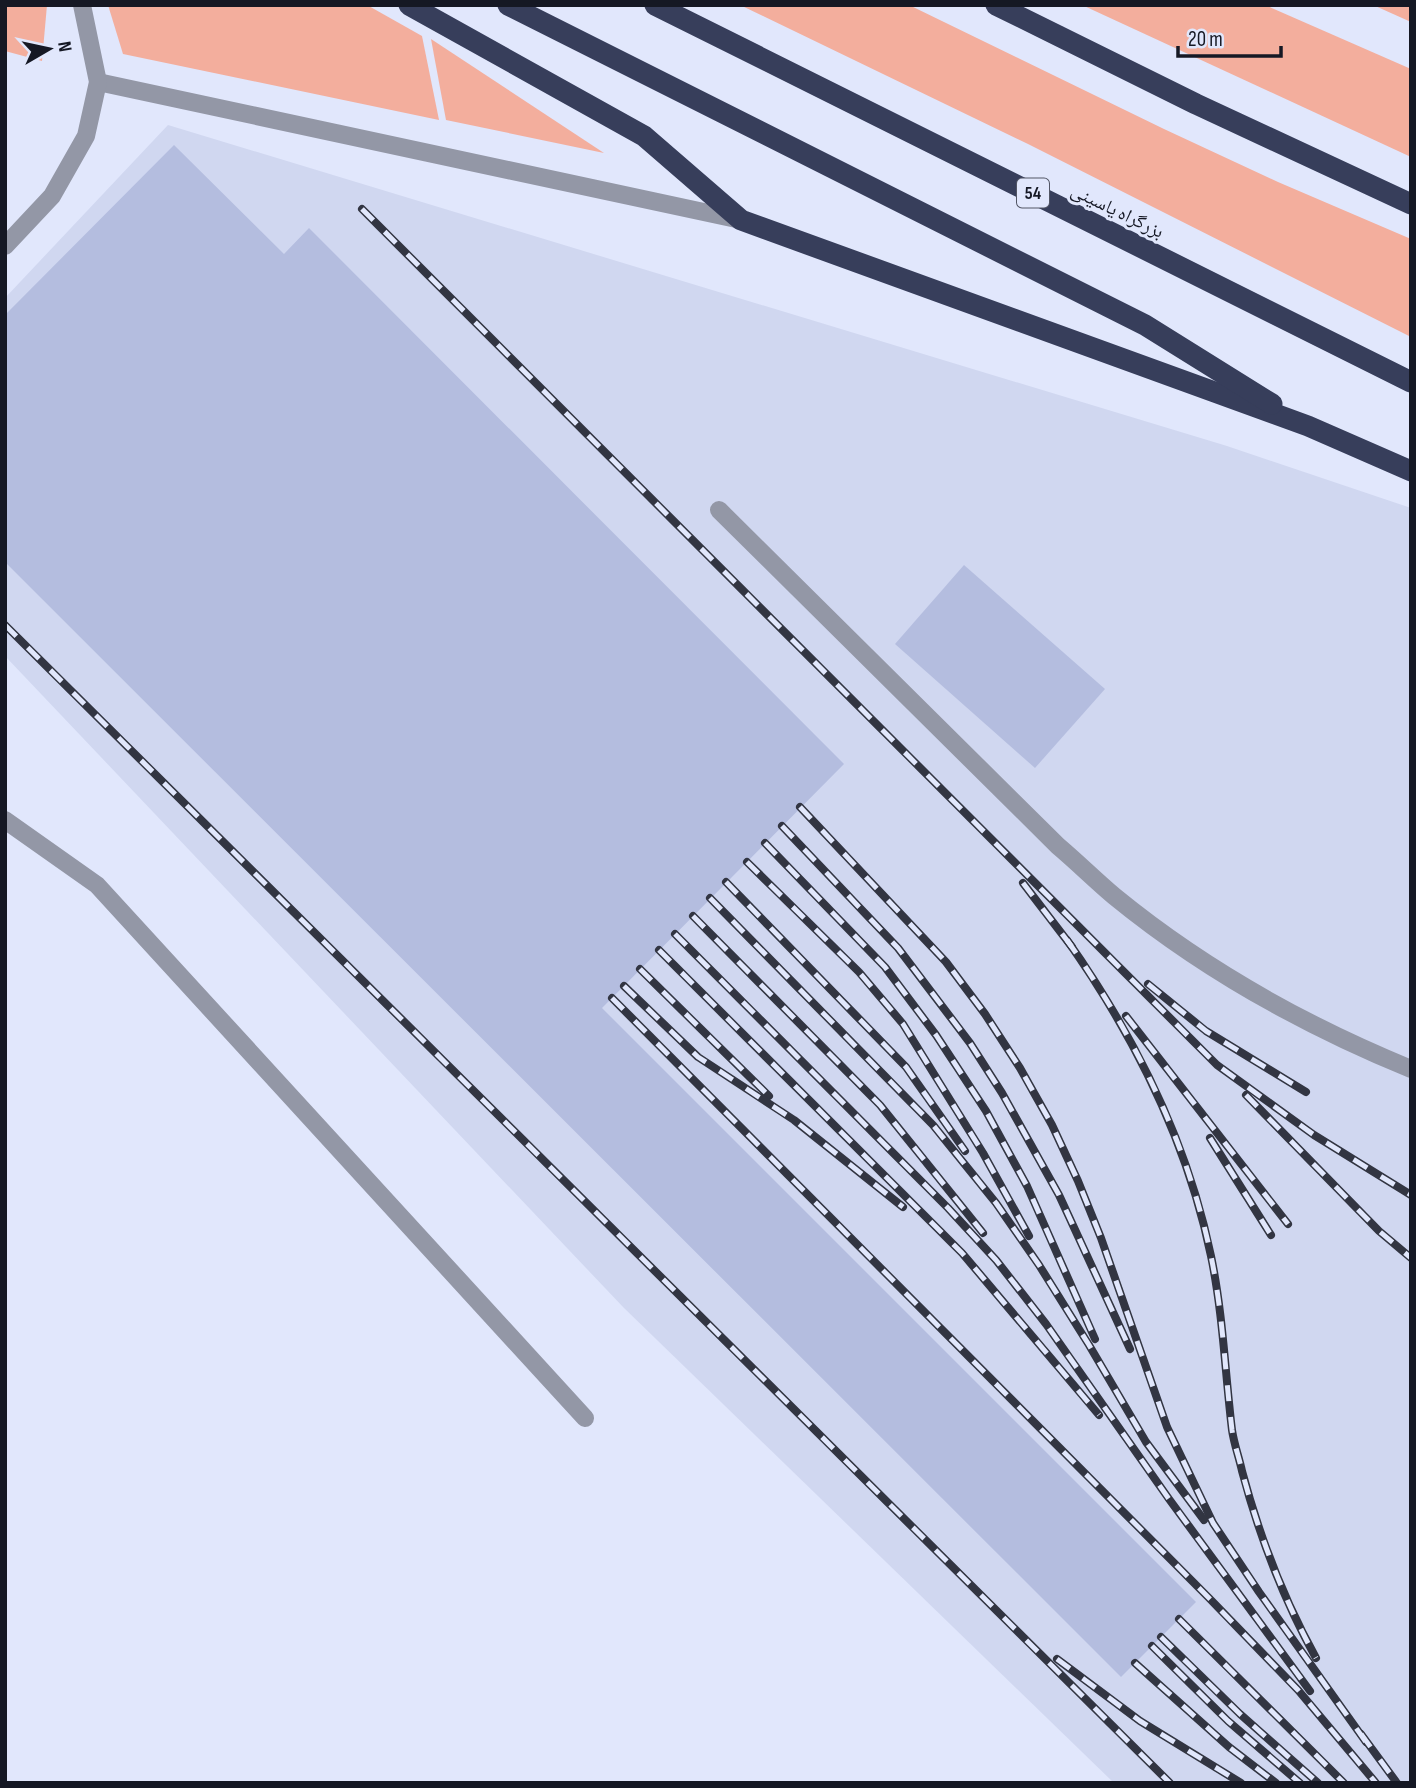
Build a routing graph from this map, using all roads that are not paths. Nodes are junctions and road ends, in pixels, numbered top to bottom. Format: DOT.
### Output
graph roads {
  1 [pos="82,5"];
  2 [pos="408,5"];
  3 [pos="508,5"];
  4 [pos="655,5"];
  5 [pos="996,5"];
  6 [pos="98,82"];
  7 [pos="1411,204"];
  8 [pos="741,220"];
  9 [pos="5,246"];
  10 [pos="1411,382"];
  11 [pos="1308,426"];
  12 [pos="1411,471"];
  13 [pos="719,510"];
  14 [pos="5,820"];
  15 [pos="1411,1069"];
  16 [pos="584,1418"];
  1 -- 6 [label="lane"];
  2 -- 8 [label="highway"];
  3 -- 11 [label="highway"];
  4 -- 10 [label="highway, بزرگراه یاسینی / 54"];
  5 -- 7 [label="highway"];
  6 -- 8 [label="lane"];
  6 -- 9 [label="lane"];
  8 -- 11 [label="highway"];
  11 -- 12 [label="highway"];
  13 -- 15 [label="lane"];
  14 -- 16 [label="lane"];
}
